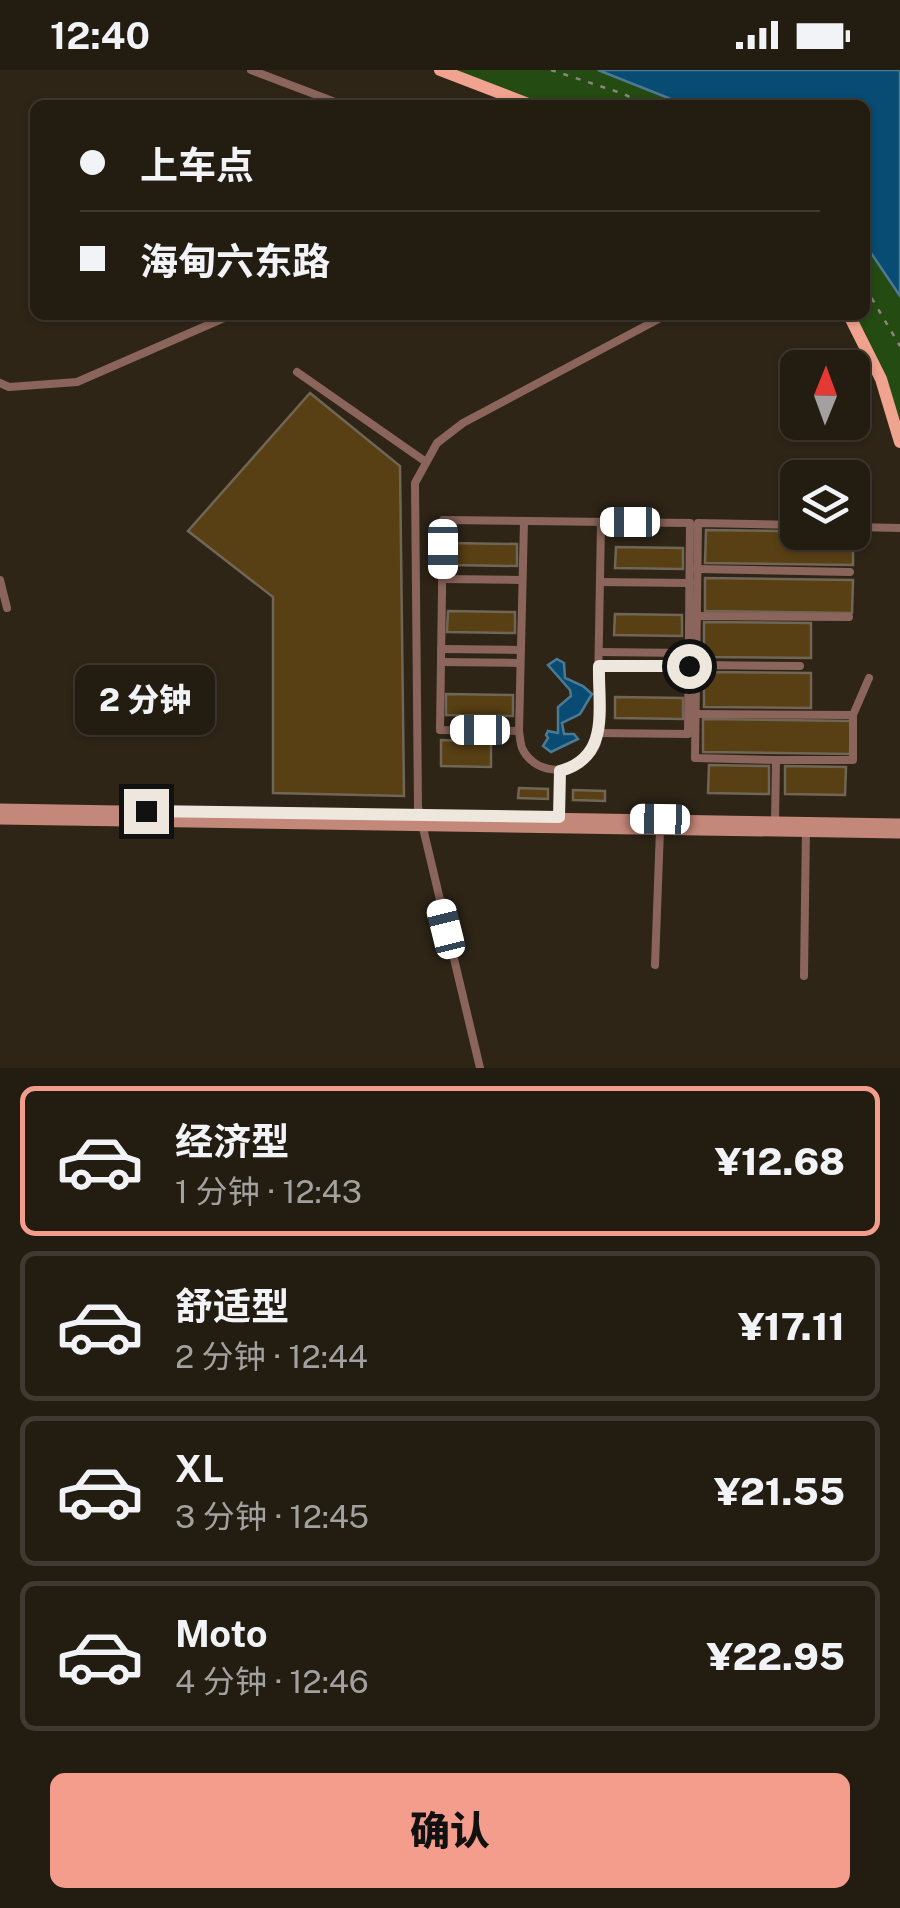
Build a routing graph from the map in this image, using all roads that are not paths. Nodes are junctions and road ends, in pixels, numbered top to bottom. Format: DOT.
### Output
graph roads {
  1 [pos="251,70"];
  2 [pos="440,70"];
  3 [pos="455,70"];
  4 [pos="330,100"];
  5 [pos="518,100"];
  6 [pos="531,100"];
  7 [pos="220,320"];
  8 [pos="657,320"];
  9 [pos="854,320"];
  10 [pos="855,320"];
  11 [pos="298,372"];
  12 [pos="0,383"];
  13 [pos="900,421"];
  14 [pos="900,442"];
  15 [pos="426,462"];
  16 [pos="524,522"];
  17 [pos="601,522"];
  18 [pos="694,523"];
  19 [pos="780,525"];
  20 [pos="870,527"];
  21 [pos="900,528"];
  22 [pos="697,569"];
  23 [pos="850,572"];
  24 [pos="442,578"];
  25 [pos="0,580"];
  26 [pos="522,580"];
  27 [pos="600,582"];
  28 [pos="690,583"];
  29 [pos="7,608"];
  30 [pos="697,616"];
  31 [pos="849,617"];
  32 [pos="441,649"];
  33 [pos="520,650"];
  34 [pos="600,652"];
  35 [pos="688,653"];
  36 [pos="441,662"];
  37 [pos="520,663"];
  38 [pos="599,666"];
  39 [pos="692,666"];
  40 [pos="800,666"];
  41 [pos="868,678"];
  42 [pos="696,714"];
  43 [pos="853,715"];
  44 [pos="519,731"];
  45 [pos="597,733"];
  46 [pos="776,760"];
  47 [pos="560,771"];
  48 [pos="0,809"];
  49 [pos="0,819"];
  50 [pos="420,820"];
  51 [pos="559,822"];
  52 [pos="660,824"];
  53 [pos="900,824"];
  54 [pos="774,827"];
  55 [pos="806,828"];
  56 [pos="900,834"];
  57 [pos="655,965"];
  58 [pos="804,976"];
  59 [pos="480,1068"];
  1 -- 4 [label="street"];
  2 -- 5 [label="main road"];
  3 -- 6 [label="main road"];
  7 -- 12 [label="street"];
  8 -- 15 [label="street"];
  9 -- 14 [label="main road"];
  10 -- 13 [label="main road"];
  11 -- 15 [label="street"];
  15 -- 50 [label="street"];
  16 -- 17 [label="street"];
  16 -- 24 [label="street"];
  16 -- 26 [label="street"];
  17 -- 18 [label="street"];
  17 -- 27 [label="street"];
  18 -- 19 [label="street"];
  18 -- 22 [label="street"];
  18 -- 28 [label="street"];
  20 -- 21 [label="street"];
  22 -- 23 [label="street"];
  22 -- 30 [label="street"];
  24 -- 26 [label="street"];
  24 -- 32 [label="street"];
  25 -- 29 [label="street"];
  26 -- 33 [label="street"];
  27 -- 28 [label="street"];
  27 -- 34 [label="street"];
  28 -- 35 [label="street"];
  30 -- 31 [label="street"];
  30 -- 39 [label="street"];
  32 -- 33 [label="street"];
  32 -- 36 [label="street"];
  33 -- 37 [label="street"];
  34 -- 35 [label="street"];
  34 -- 38 [label="street"];
  35 -- 39 [label="street"];
  36 -- 37 [label="street"];
  36 -- 44 [label="street"];
  37 -- 44 [label="street"];
  38 -- 39 [label="street"];
  38 -- 45 [label="street"];
  39 -- 40 [label="street"];
  39 -- 42 [label="street"];
  39 -- 45 [label="street"];
  41 -- 43 [label="street"];
  42 -- 43 [label="street"];
  42 -- 46 [label="street"];
  43 -- 46 [label="street"];
  44 -- 47 [label="street"];
  45 -- 47 [label="street"];
  46 -- 54 [label="street"];
  47 -- 51 [label="street"];
  48 -- 50 [label="main road"];
  49 -- 50 [label="main road"];
  50 -- 51 [label="main road"];
  50 -- 59 [label="street"];
  51 -- 52 [label="main road"];
  52 -- 54 [label="main road"];
  52 -- 57 [label="street"];
  53 -- 55 [label="main road"];
  54 -- 55 [label="main road"];
  55 -- 56 [label="main road"];
  55 -- 58 [label="street"];
}
